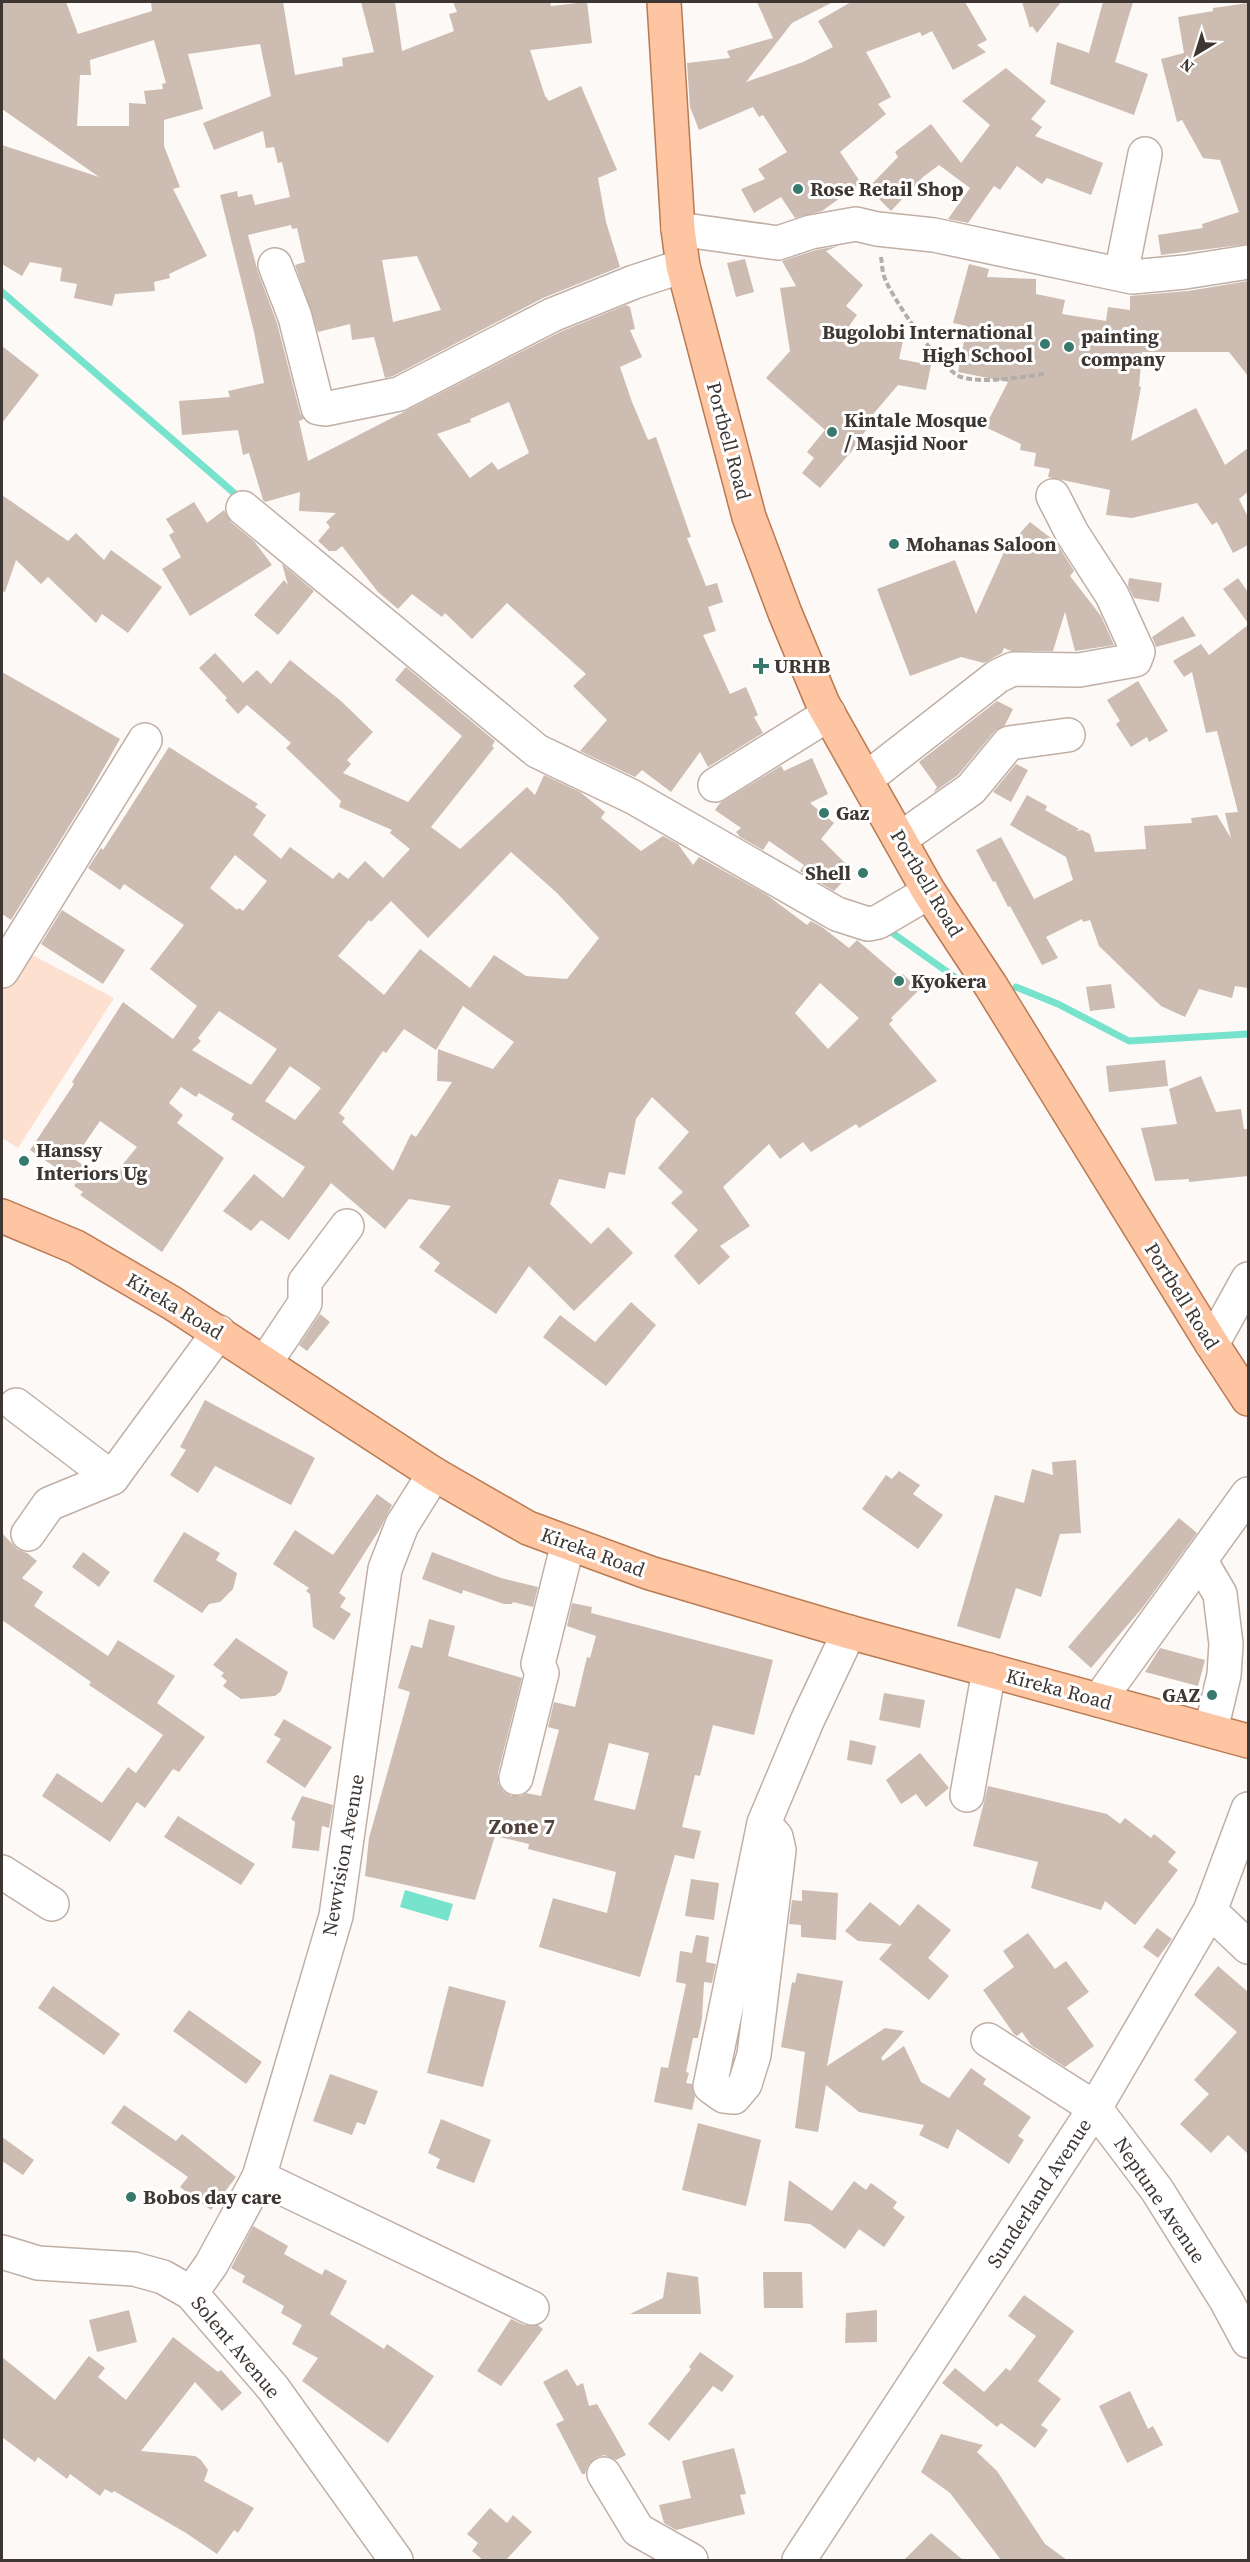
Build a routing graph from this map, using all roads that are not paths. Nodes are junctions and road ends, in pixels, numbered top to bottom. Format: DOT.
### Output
graph roads {
  1 [pos="664,2"];
  2 [pos="1145,154"];
  3 [pos="678,229"];
  4 [pos="1248,262"];
  5 [pos="275,265"];
  6 [pos="683,266"];
  7 [pos="1121,274"];
  8 [pos="1053,496"];
  9 [pos="243,508"];
  10 [pos="829,714"];
  11 [pos="1068,735"];
  12 [pos="145,740"];
  13 [pos="866,779"];
  14 [pos="715,784"];
  15 [pos="900,839"];
  16 [pos="929,892"];
  17 [pos="2,971"];
  18 [pos="2,1215"];
  19 [pos="347,1226"];
  20 [pos="1248,1279"];
  21 [pos="219,1332"];
  22 [pos="1212,1344"];
  23 [pos="265,1363"];
  24 [pos="1248,1399"];
  25 [pos="16,1405"];
  26 [pos="434,1474"];
  27 [pos="112,1478"];
  28 [pos="1248,1494"];
  29 [pos="28,1534"];
  30 [pos="568,1543"];
  31 [pos="1200,1560"];
  32 [pos="849,1632"];
  33 [pos="990,1670"];
  34 [pos="1099,1700"];
  35 [pos="1211,1730"];
  36 [pos="1248,1741"];
  37 [pos="516,1778"];
  38 [pos="967,1795"];
  39 [pos="1248,1809"];
  40 [pos="2,1872"];
  41 [pos="52,1904"];
  42 [pos="1210,1911"];
  43 [pos="1248,1947"];
  44 [pos="747,1981"];
  45 [pos="988,2040"];
  46 [pos="1095,2108"];
  47 [pos="259,2177"];
  48 [pos="2,2252"];
  49 [pos="191,2293"];
  50 [pos="532,2308"];
  51 [pos="1248,2341"];
  52 [pos="604,2474"];
  53 [pos="396,2560"];
  54 [pos="691,2560"];
  55 [pos="799,2560"];
  1 -- 3 [label="main road, Portbell Road"];
  2 -- 7 [label="street"];
  3 -- 6 [label="main road, Portbell Road"];
  3 -- 7 [label="street"];
  4 -- 7 [label="street"];
  5 -- 6 [label="street"];
  6 -- 10 [label="main road, Portbell Road"];
  8 -- 13 [label="street"];
  9 -- 16 [label="street"];
  10 -- 13 [label="main road, Portbell Road"];
  10 -- 14 [label="street"];
  11 -- 15 [label="street"];
  12 -- 17 [label="street"];
  13 -- 15 [label="main road, Portbell Road"];
  15 -- 16 [label="main road, Portbell Road"];
  16 -- 22 [label="main road, Portbell Road"];
  18 -- 21 [label="main road, Kireka Road"];
  19 -- 23 [label="street"];
  20 -- 22 [label="street"];
  21 -- 23 [label="main road, Kireka Road"];
  21 -- 27 [label="street"];
  22 -- 24 [label="main road, Portbell Road"];
  23 -- 26 [label="main road, Kireka Road"];
  25 -- 27 [label="street"];
  26 -- 30 [label="main road, Kireka Road"];
  26 -- 47 [label="street, Newvision Avenue"];
  27 -- 29 [label="street"];
  28 -- 31 [label="street"];
  30 -- 32 [label="main road, Kireka Road"];
  30 -- 37 [label="street"];
  31 -- 34 [label="street"];
  31 -- 35 [label="street"];
  32 -- 33 [label="main road, Kireka Road"];
  32 -- 44 [label="street"];
  33 -- 34 [label="main road, Kireka Road"];
  33 -- 38 [label="street"];
  34 -- 35 [label="main road, Kireka Road"];
  35 -- 36 [label="main road, Kireka Road"];
  39 -- 42 [label="street, Sunderland Avenue"];
  40 -- 41 [label="street"];
  42 -- 43 [label="street"];
  42 -- 46 [label="street, Sunderland Avenue"];
  45 -- 46 [label="street, Neptune Avenue"];
  46 -- 51 [label="street, Neptune Avenue"];
  46 -- 55 [label="street, Sunderland Avenue"];
  47 -- 49 [label="street, Newvision Avenue"];
  47 -- 50 [label="street"];
  48 -- 49 [label="street, Solent Avenue"];
  49 -- 53 [label="street, Solent Avenue"];
  52 -- 54 [label="street"];
}
